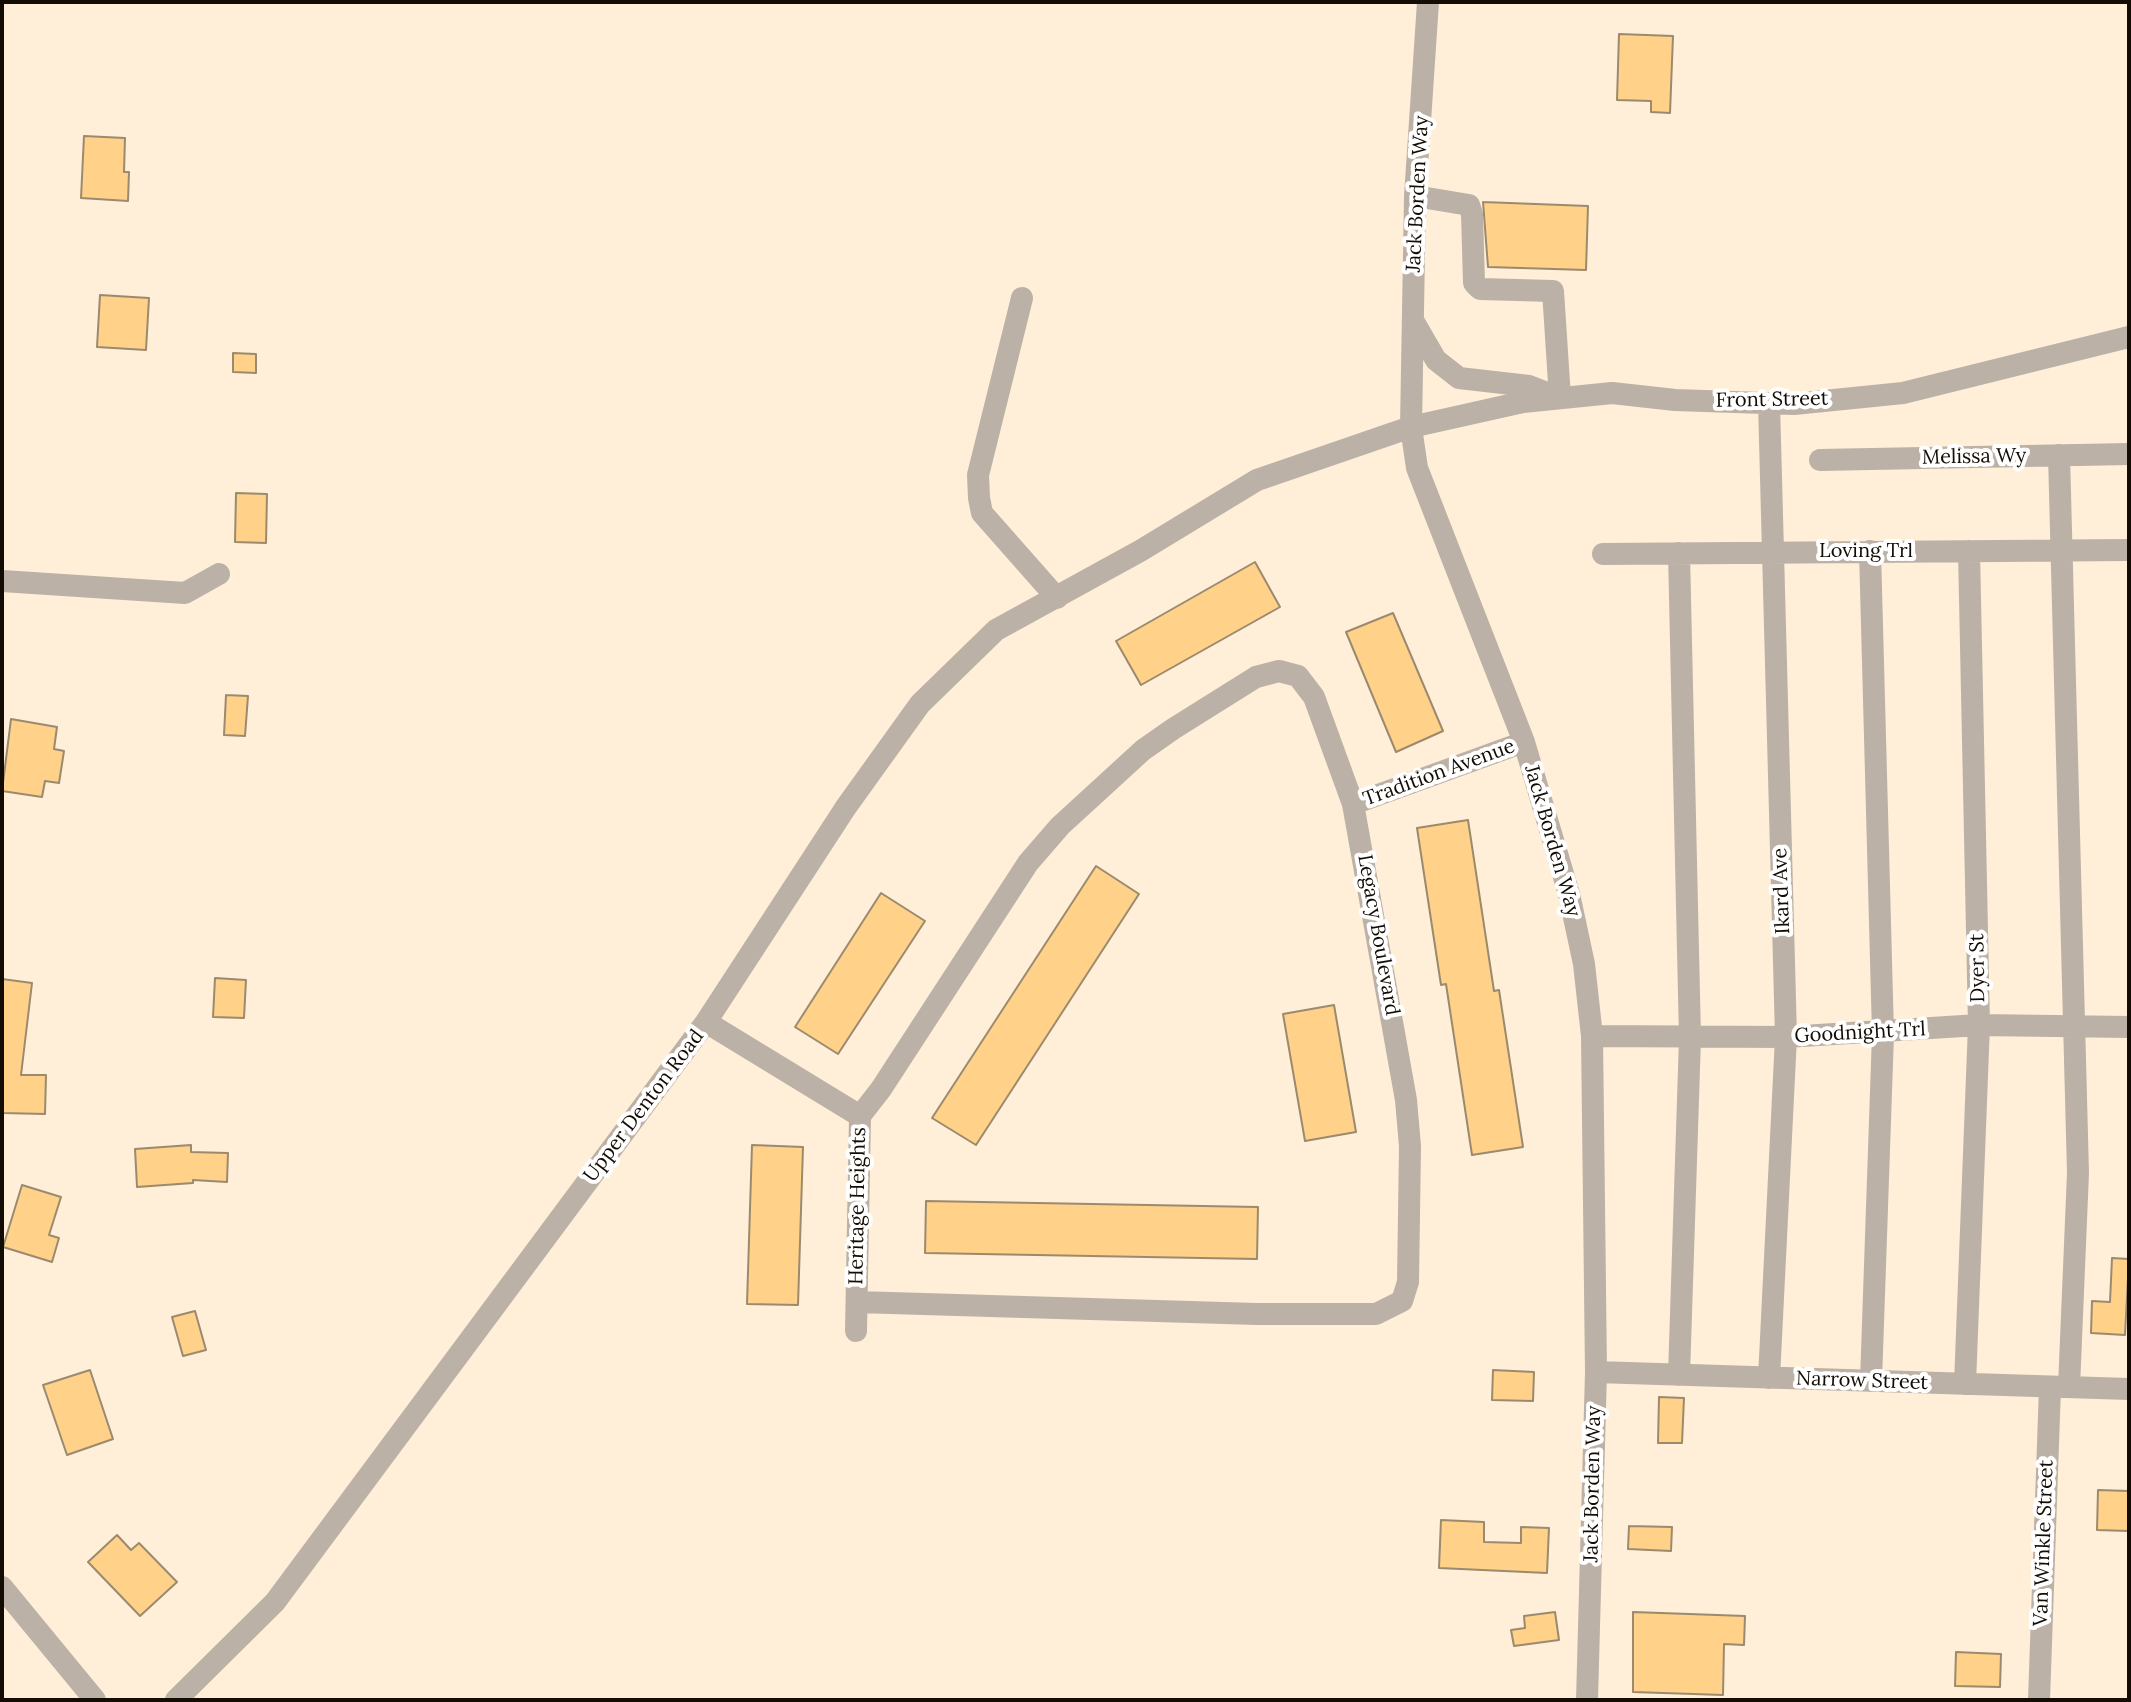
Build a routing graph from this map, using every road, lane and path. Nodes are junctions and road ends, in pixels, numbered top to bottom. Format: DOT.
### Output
graph roads {
  1 [pos="1428,2"];
  2 [pos="1415,196"];
  3 [pos="1022,298"];
  4 [pos="1413,321"];
  5 [pos="2129,337"];
  6 [pos="1560,398"];
  7 [pos="1769,403"];
  8 [pos="1411,427"];
  9 [pos="2129,454"];
  10 [pos="2059,455"];
  11 [pos="1820,460"];
  12 [pos="2062,550"];
  13 [pos="2129,550"];
  14 [pos="1140,551"];
  15 [pos="1870,551"];
  16 [pos="1969,551"];
  17 [pos="1773,552"];
  18 [pos="1679,553"];
  19 [pos="1603,554"];
  20 [pos="219,574"];
  21 [pos="2,581"];
  22 [pos="1057,598"];
  23 [pos="1524,742"];
  24 [pos="1353,804"];
  25 [pos="706,1022"];
  26 [pos="1979,1025"];
  27 [pos="2074,1026"];
  28 [pos="2129,1027"];
  29 [pos="1883,1034"];
  30 [pos="1592,1036"];
  31 [pos="1786,1037"];
  32 [pos="1690,1038"];
  33 [pos="860,1116"];
  34 [pos="857,1302"];
  35 [pos="856,1331"];
  36 [pos="1596,1372"];
  37 [pos="1679,1375"];
  38 [pos="1769,1378"];
  39 [pos="1871,1381"];
  40 [pos="1965,1384"];
  41 [pos="2059,1387"];
  42 [pos="2129,1389"];
  43 [pos="2,1587"];
  44 [pos="95,1700"];
  45 [pos="176,1700"];
  46 [pos="1587,1700"];
  47 [pos="2039,1700"];
  1 -- 2 [label="street, Jack Borden Way"];
  2 -- 4 [label="street, Jack Borden Way"];
  2 -- 6 [label="street"];
  3 -- 22 [label="street"];
  4 -- 6 [label="street"];
  4 -- 8 [label="street, Jack Borden Way"];
  5 -- 7 [label="street, Front Street"];
  6 -- 7 [label="street, Front Street"];
  6 -- 8 [label="street, Front Street"];
  7 -- 17 [label="street, Ikard Ave"];
  8 -- 14 [label="street, Front Street"];
  8 -- 23 [label="street, Jack Borden Way"];
  9 -- 10 [label="street, Melissa Wy"];
  10 -- 11 [label="street, Melissa Wy"];
  10 -- 12 [label="street, Van Winkle Street"];
  12 -- 13 [label="street, Loving Trl"];
  12 -- 16 [label="street, Loving Trl"];
  12 -- 27 [label="street, Van Winkle Street"];
  14 -- 22 [label="street, Upper Denton Road"];
  15 -- 16 [label="street, Loving Trl"];
  15 -- 17 [label="street, Loving Trl"];
  15 -- 29 [label="street"];
  16 -- 26 [label="street, Dyer St"];
  17 -- 18 [label="street, Loving Trl"];
  17 -- 31 [label="street, Ikard Ave"];
  18 -- 19 [label="street, Loving Trl"];
  18 -- 32 [label="street"];
  20 -- 21 [label="street"];
  22 -- 25 [label="street, Upper Denton Road"];
  23 -- 24 [label="street, Tradition Avenue"];
  23 -- 30 [label="street, Jack Borden Way"];
  24 -- 33 [label="street, Legacy Boulevard"];
  24 -- 34 [label="street, Legacy Boulevard"];
  25 -- 33 [label="street, Heritage Heights"];
  25 -- 45 [label="street, Upper Denton Road"];
  26 -- 27 [label="street, Goodnight Trl"];
  26 -- 29 [label="street, Goodnight Trl"];
  26 -- 40 [label="street, Dyer St"];
  27 -- 28 [label="street, Goodnight Trl"];
  27 -- 41 [label="street, Van Winkle Street"];
  29 -- 31 [label="street, Goodnight Trl"];
  29 -- 39 [label="street"];
  30 -- 32 [label="street, Goodnight Trl"];
  30 -- 36 [label="street, Jack Borden Way"];
  31 -- 32 [label="street, Goodnight Trl"];
  31 -- 38 [label="street, Ikard Ave"];
  32 -- 37 [label="street"];
  33 -- 34 [label="street, Heritage Heights"];
  34 -- 35 [label="street, Heritage Heights"];
  36 -- 37 [label="street, Narrow Street"];
  36 -- 46 [label="street, Jack Borden Way"];
  37 -- 38 [label="street, Narrow Street"];
  38 -- 39 [label="street, Narrow Street"];
  39 -- 40 [label="street, Narrow Street"];
  40 -- 41 [label="street, Narrow Street"];
  41 -- 42 [label="street, Narrow Street"];
  41 -- 47 [label="street, Van Winkle Street"];
  43 -- 44 [label="street"];
}
